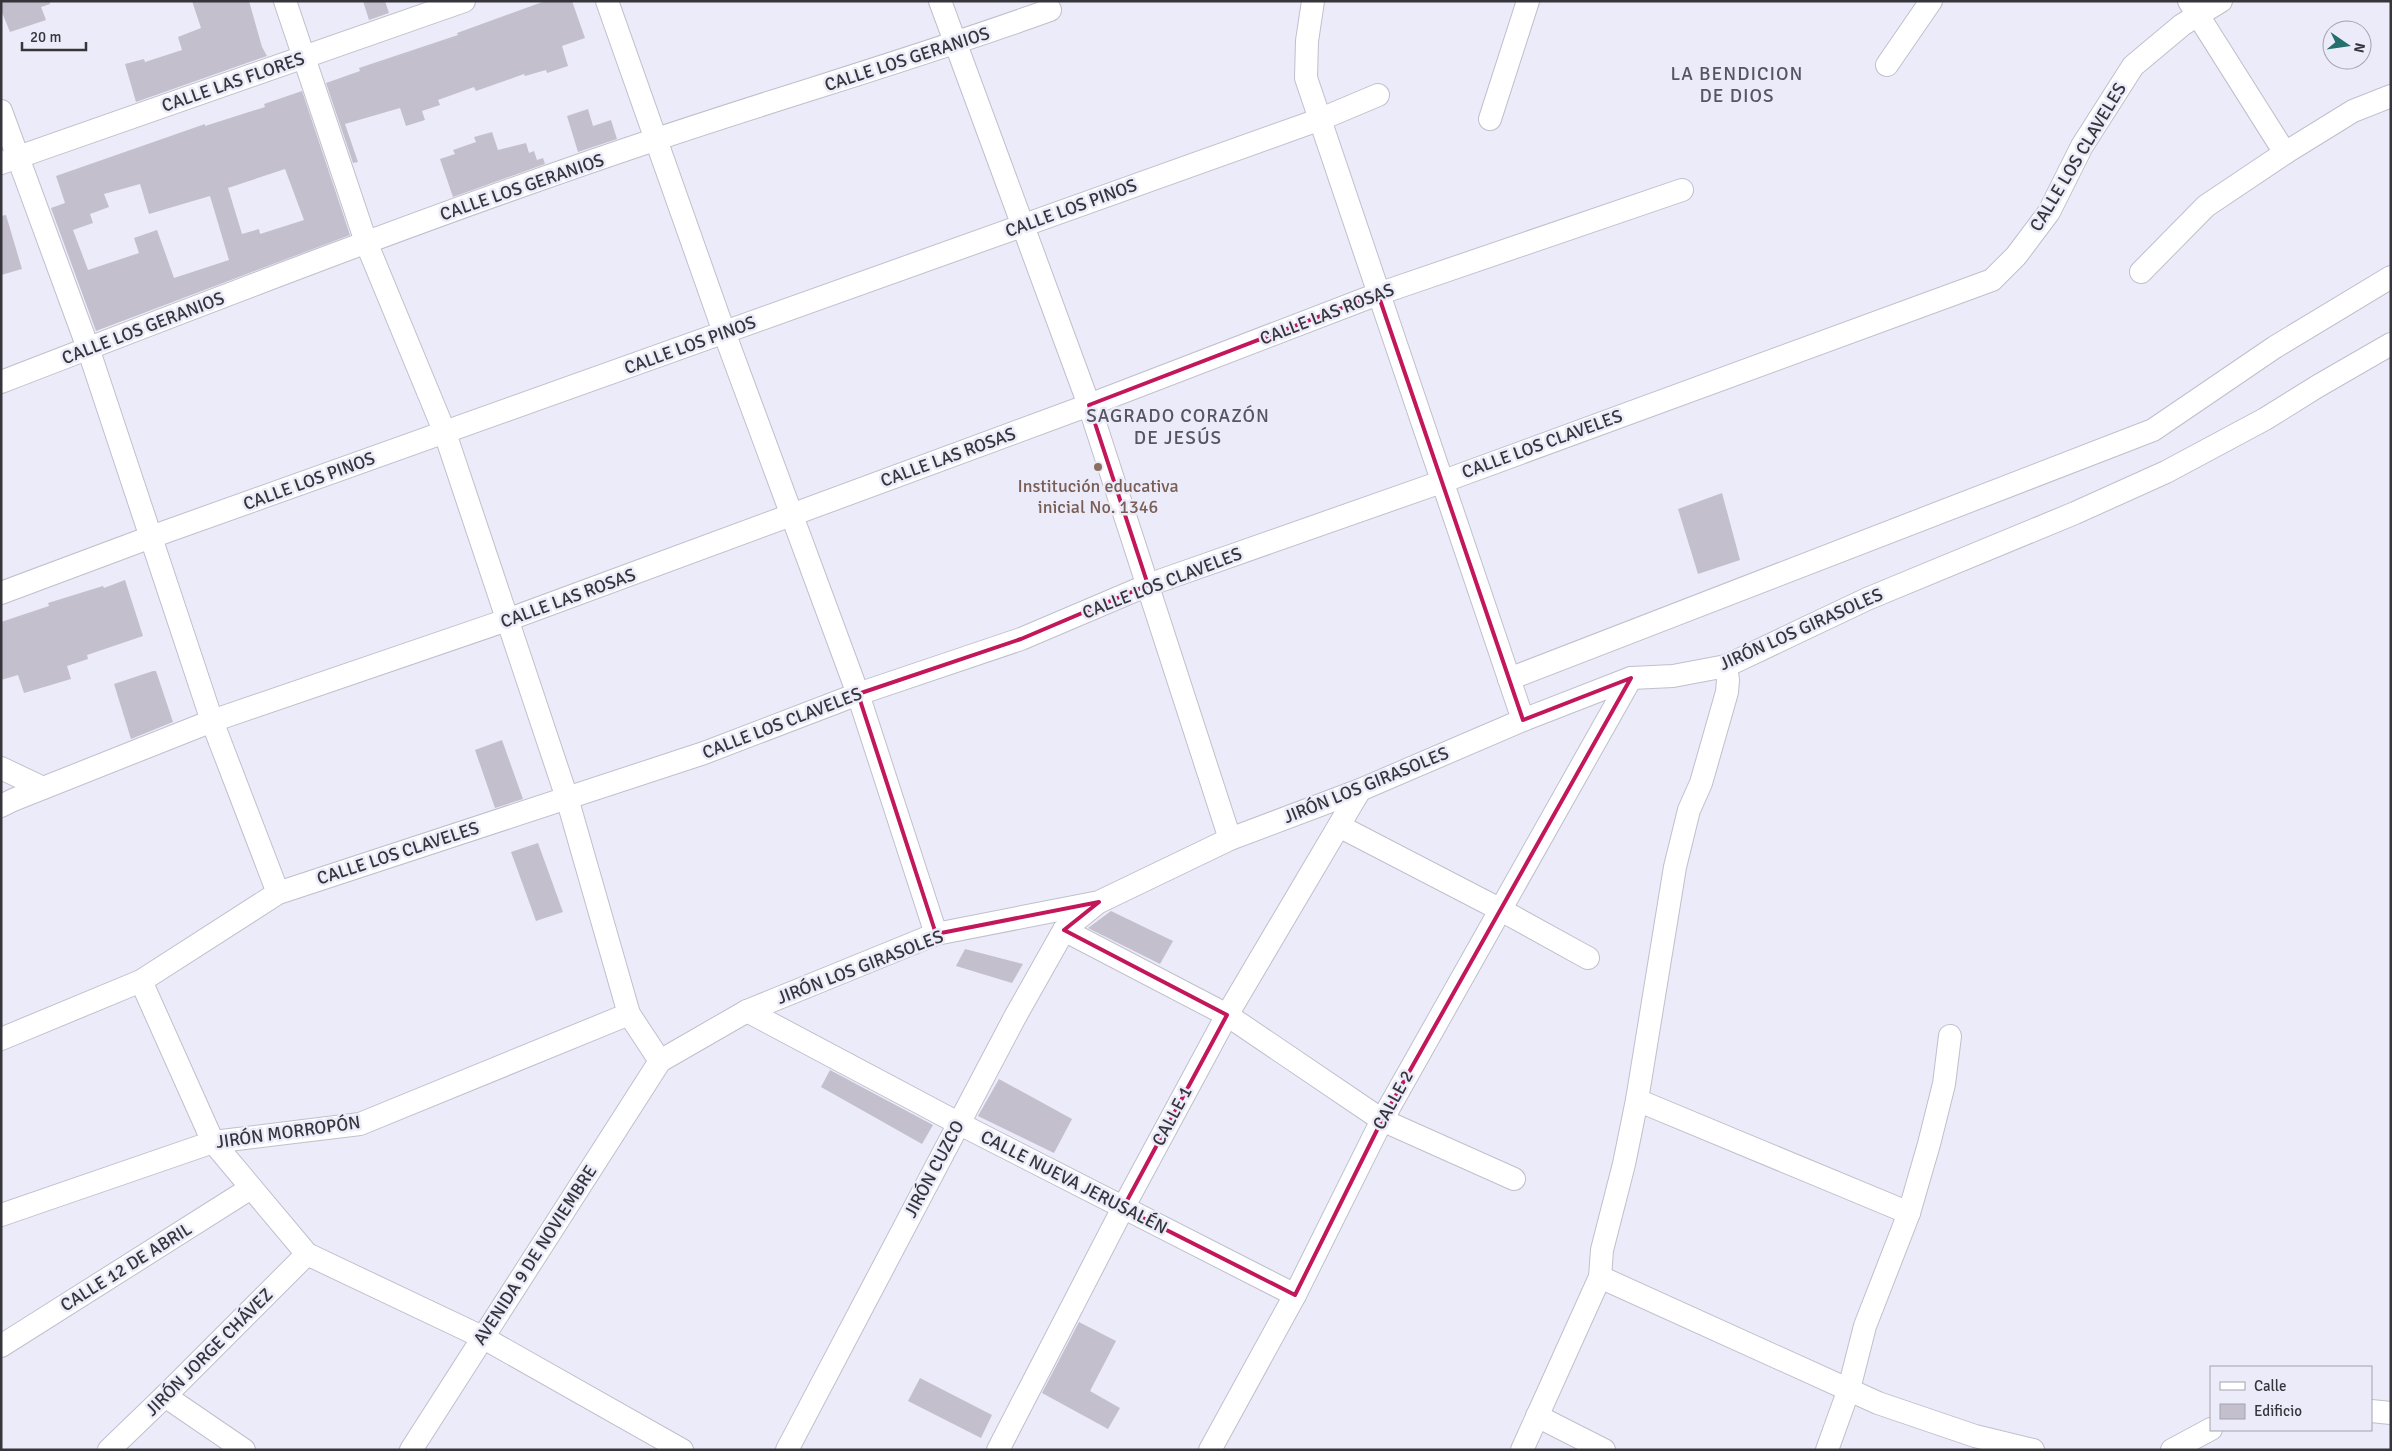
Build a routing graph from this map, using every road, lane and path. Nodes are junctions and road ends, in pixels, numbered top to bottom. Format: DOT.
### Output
graph roads {
  1 [pos="285,1"];
  2 [pos="464,1"];
  3 [pos="607,1"];
  4 [pos="940,1"];
  5 [pos="1313,1"];
  6 [pos="1528,1"];
  7 [pos="1932,1"];
  8 [pos="2221,1"];
  9 [pos="2193,8"];
  10 [pos="1050,10"];
  11 [pos="955,44"];
  12 [pos="304,58"];
  13 [pos="1887,65"];
  14 [pos="1378,96"];
  15 [pos="2391,96"];
  16 [pos="1,111"];
  17 [pos="1320,119"];
  18 [pos="1490,119"];
  19 [pos="657,139"];
  20 [pos="2285,153"];
  21 [pos="9,160"];
  22 [pos="1682,190"];
  23 [pos="1023,225"];
  24 [pos="366,242"];
  25 [pos="2141,272"];
  26 [pos="2391,277"];
  27 [pos="1378,294"];
  28 [pos="724,332"];
  29 [pos="2391,344"];
  30 [pos="88,348"];
  31 [pos="1,382"];
  32 [pos="1089,405"];
  33 [pos="445,433"];
  34 [pos="1444,481"];
  35 [pos="790,515"];
  36 [pos="151,537"];
  37 [pos="1148,585"];
  38 [pos="1,593"];
  39 [pos="507,620"];
  40 [pos="1726,666"];
  41 [pos="1631,678"];
  42 [pos="1509,679"];
  43 [pos="858,694"];
  44 [pos="1522,720"];
  45 [pos="212,721"];
  46 [pos="1,768"];
  47 [pos="43,788"];
  48 [pos="1360,790"];
  49 [pos="568,798"];
  50 [pos="1,806"];
  51 [pos="1339,826"];
  52 [pos="1230,838"];
  53 [pos="278,892"];
  54 [pos="1100,902"];
  55 [pos="1501,910"];
  56 [pos="1064,930"];
  57 [pos="936,934"];
  58 [pos="1588,958"];
  59 [pos="141,981"];
  60 [pos="747,1011"];
  61 [pos="629,1014"];
  62 [pos="1227,1015"];
  63 [pos="1950,1036"];
  64 [pos="1,1039"];
  65 [pos="660,1060"];
  66 [pos="1637,1100"];
  67 [pos="1382,1120"];
  68 [pos="958,1123"];
  69 [pos="213,1142"];
  70 [pos="1514,1179"];
  71 [pos="251,1188"];
  72 [pos="1123,1208"];
  73 [pos="1909,1213"];
  74 [pos="1,1216"];
  75 [pos="307,1254"];
  76 [pos="1600,1277"];
  77 [pos="1295,1295"];
  78 [pos="482,1337"];
  79 [pos="1,1346"];
  80 [pos="1848,1389"];
  81 [pos="165,1396"];
  82 [pos="2372,1411"];
  83 [pos="2391,1413"];
  84 [pos="1537,1416"];
  85 [pos="2210,1429"];
  86 [pos="109,1450"];
  87 [pos="244,1450"];
  88 [pos="410,1450"];
  89 [pos="682,1450"];
  90 [pos="787,1450"];
  91 [pos="998,1450"];
  92 [pos="1210,1450"];
  93 [pos="1522,1450"];
  94 [pos="1604,1450"];
  95 [pos="1826,1450"];
  96 [pos="2033,1450"];
  97 [pos="2172,1450"];
  1 -- 12 [label="street"];
  2 -- 12 [label="street, CALLE LAS FLORES"];
  3 -- 19 [label="street"];
  4 -- 11 [label="street"];
  5 -- 17 [label="street"];
  6 -- 18 [label="street"];
  7 -- 13 [label="street"];
  8 -- 9 [label="street, CALLE LOS CLAVELES"];
  9 -- 20 [label="street"];
  9 -- 34 [label="street, CALLE LOS CLAVELES"];
  10 -- 11 [label="street, CALLE LOS GERANIOS"];
  11 -- 19 [label="street, CALLE LOS GERANIOS"];
  11 -- 23 [label="street"];
  12 -- 21 [label="street, CALLE LAS FLORES"];
  12 -- 24 [label="street"];
  14 -- 17 [label="street, CALLE LOS PINOS"];
  15 -- 20 [label="street"];
  16 -- 21 [label="street"];
  17 -- 23 [label="street, CALLE LOS PINOS"];
  17 -- 27 [label="street"];
  19 -- 24 [label="street, CALLE LOS GERANIOS"];
  19 -- 28 [label="street"];
  20 -- 25 [label="street"];
  21 -- 30 [label="street"];
  22 -- 27 [label="street, CALLE LAS ROSAS"];
  23 -- 28 [label="street, CALLE LOS PINOS"];
  23 -- 32 [label="street"];
  24 -- 30 [label="street, CALLE LOS GERANIOS"];
  24 -- 33 [label="street"];
  26 -- 42 [label="street"];
  27 -- 32 [label="street, CALLE LAS ROSAS"];
  27 -- 34 [label="street"];
  28 -- 33 [label="street, CALLE LOS PINOS"];
  28 -- 35 [label="street"];
  29 -- 40 [label="street, JIRÓN LOS GIRASOLES"];
  30 -- 31 [label="street, CALLE LOS GERANIOS"];
  30 -- 36 [label="street"];
  32 -- 35 [label="street, CALLE LAS ROSAS"];
  32 -- 37 [label="street"];
  33 -- 36 [label="street, CALLE LOS PINOS"];
  33 -- 39 [label="street"];
  34 -- 37 [label="street, CALLE LOS CLAVELES"];
  34 -- 42 [label="street"];
  35 -- 39 [label="street, CALLE LAS ROSAS"];
  35 -- 43 [label="street"];
  36 -- 38 [label="street, CALLE LOS PINOS"];
  36 -- 45 [label="street"];
  37 -- 43 [label="street, CALLE LOS CLAVELES"];
  37 -- 52 [label="street"];
  39 -- 45 [label="street, CALLE LAS ROSAS"];
  39 -- 49 [label="street"];
  40 -- 41 [label="street, JIRÓN LOS GIRASOLES"];
  40 -- 66 [label="street"];
  41 -- 44 [label="street, JIRÓN LOS GIRASOLES"];
  41 -- 55 [label="street, CALLE 2"];
  42 -- 44 [label="street"];
  43 -- 49 [label="street, CALLE LOS CLAVELES"];
  43 -- 57 [label="street"];
  44 -- 48 [label="street, JIRÓN LOS GIRASOLES"];
  45 -- 47 [label="street"];
  45 -- 53 [label="street"];
  46 -- 47 [label="street"];
  47 -- 50 [label="street"];
  48 -- 51 [label="street, CALLE 1"];
  48 -- 52 [label="street, JIRÓN LOS GIRASOLES"];
  49 -- 53 [label="street, CALLE LOS CLAVELES"];
  49 -- 61 [label="street"];
  51 -- 55 [label="street"];
  51 -- 62 [label="street, CALLE 1"];
  52 -- 54 [label="street, JIRÓN LOS GIRASOLES"];
  53 -- 59 [label="street, CALLE LOS CLAVELES"];
  54 -- 56 [label="street, JIRÓN CUZCO"];
  54 -- 57 [label="street, JIRÓN LOS GIRASOLES"];
  55 -- 58 [label="street"];
  55 -- 67 [label="street, CALLE 2"];
  56 -- 62 [label="street"];
  56 -- 68 [label="street, JIRÓN CUZCO"];
  57 -- 60 [label="street, JIRÓN LOS GIRASOLES"];
  59 -- 64 [label="street, CALLE LOS CLAVELES"];
  59 -- 69 [label="street"];
  60 -- 65 [label="street, JIRÓN LOS GIRASOLES"];
  60 -- 68 [label="street, CALLE NUEVA JERUSALÉN"];
  61 -- 65 [label="street"];
  61 -- 69 [label="street, JIRÓN MORROPÓN"];
  62 -- 67 [label="street"];
  62 -- 72 [label="street, CALLE 1"];
  63 -- 73 [label="street"];
  65 -- 78 [label="street, AVENIDA 9 DE NOVIEMBRE"];
  66 -- 73 [label="street"];
  66 -- 76 [label="street"];
  67 -- 70 [label="street"];
  67 -- 77 [label="street, CALLE 2"];
  68 -- 72 [label="street, CALLE NUEVA JERUSALÉN"];
  68 -- 90 [label="street, JIRÓN CUZCO"];
  69 -- 71 [label="street"];
  69 -- 74 [label="street, JIRÓN MORROPÓN"];
  71 -- 75 [label="street"];
  71 -- 79 [label="street, CALLE 12 DE ABRIL"];
  72 -- 77 [label="street, CALLE NUEVA JERUSALÉN"];
  72 -- 91 [label="street, CALLE 1"];
  73 -- 80 [label="street"];
  75 -- 78 [label="street"];
  75 -- 81 [label="street, JIRÓN JORGE CHÁVEZ"];
  76 -- 80 [label="street"];
  76 -- 84 [label="street"];
  77 -- 92 [label="street, CALLE 2"];
  78 -- 88 [label="street, AVENIDA 9 DE NOVIEMBRE"];
  78 -- 89 [label="street"];
  80 -- 95 [label="street"];
  80 -- 96 [label="street"];
  81 -- 86 [label="street, JIRÓN JORGE CHÁVEZ"];
  81 -- 87 [label="street"];
  82 -- 83 [label="street"];
  84 -- 93 [label="street"];
  84 -- 94 [label="street"];
  85 -- 97 [label="street"];
}
